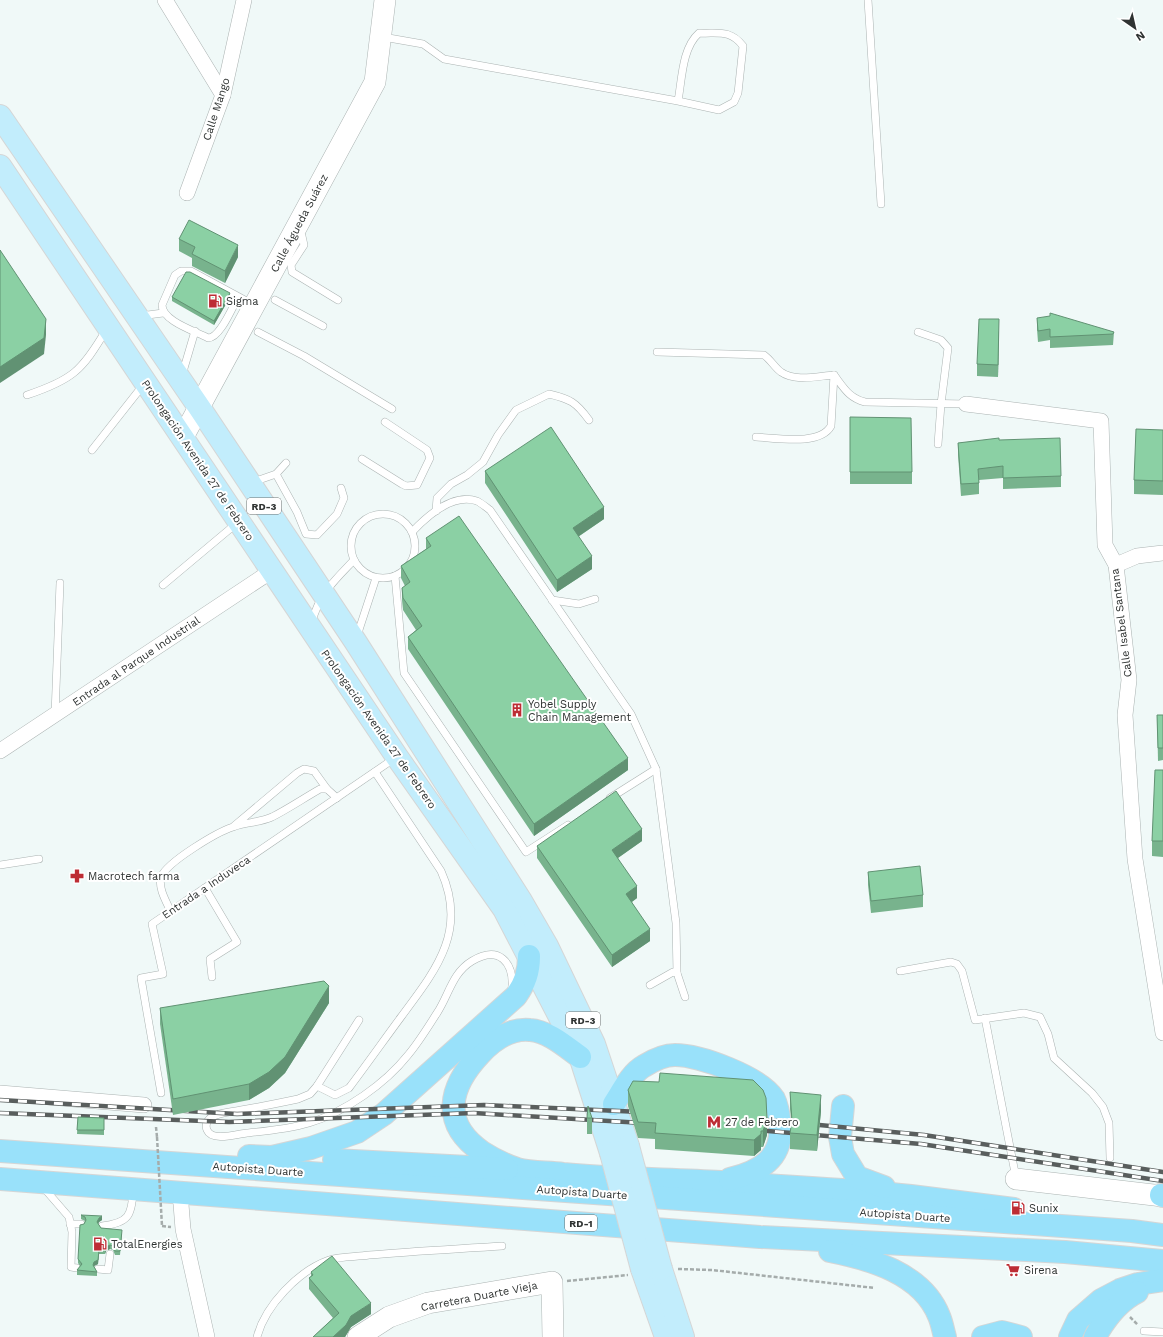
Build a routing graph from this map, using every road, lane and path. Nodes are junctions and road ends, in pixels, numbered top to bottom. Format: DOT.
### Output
graph roads {
  1 [pos="165,0"];
  2 [pos="244,0"];
  3 [pos="385,0"];
  4 [pos="868,0"];
  5 [pos="380,37"];
  6 [pos="223,95"];
  7 [pos="678,101"];
  8 [pos="0,116"];
  9 [pos="0,166"];
  10 [pos="187,193"];
  11 [pos="881,204"];
  12 [pos="295,231"];
  13 [pos="275,300"];
  14 [pos="338,300"];
  15 [pos="246,301"];
  16 [pos="163,313"];
  17 [pos="136,316"];
  18 [pos="323,326"];
  19 [pos="108,327"];
  20 [pos="195,331"];
  21 [pos="258,332"];
  22 [pos="918,332"];
  23 [pos="657,352"];
  24 [pos="834,375"];
  25 [pos="180,380"];
  26 [pos="146,383"];
  27 [pos="27,395"];
  28 [pos="940,404"];
  29 [pos="966,404"];
  30 [pos="199,407"];
  31 [pos="392,409"];
  32 [pos="589,420"];
  33 [pos="385,422"];
  34 [pos="182,437"];
  35 [pos="756,437"];
  36 [pos="938,444"];
  37 [pos="92,450"];
  38 [pos="362,459"];
  39 [pos="286,463"];
  40 [pos="276,474"];
  41 [pos="249,483"];
  42 [pos="341,488"];
  43 [pos="436,511"];
  44 [pos="239,521"];
  45 [pos="412,532"];
  46 [pos="1163,553"];
  47 [pos="354,560"];
  48 [pos="1116,565"];
  49 [pos="273,570"];
  50 [pos="395,576"];
  51 [pos="376,578"];
  52 [pos="60,583"];
  53 [pos="163,585"];
  54 [pos="323,594"];
  55 [pos="595,599"];
  56 [pos="552,600"];
  57 [pos="310,628"];
  58 [pos="355,641"];
  59 [pos="55,715"];
  60 [pos="0,751"];
  61 [pos="397,757"];
  62 [pos="436,767"];
  63 [pos="656,769"];
  64 [pos="375,772"];
  65 [pos="416,782"];
  66 [pos="327,789"];
  67 [pos="337,798"];
  68 [pos="604,802"];
  69 [pos="578,819"];
  70 [pos="234,826"];
  71 [pos="39,859"];
  72 [pos="0,865"];
  73 [pos="205,888"];
  74 [pos="171,912"];
  75 [pos="530,956"];
  76 [pos="900,971"];
  77 [pos="677,973"];
  78 [pos="212,977"];
  79 [pos="650,985"];
  80 [pos="685,997"];
  81 [pos="508,1004"];
  82 [pos="985,1018"];
  83 [pos="359,1020"];
  84 [pos="1163,1033"];
  85 [pos="580,1057"];
  86 [pos="317,1086"];
  87 [pos="0,1093"];
  88 [pos="161,1093"];
  89 [pos="614,1104"];
  90 [pos="144,1105"];
  91 [pos="843,1106"];
  92 [pos="156,1127"];
  93 [pos="616,1140"];
  94 [pos="0,1151"];
  95 [pos="272,1157"];
  96 [pos="1110,1158"];
  97 [pos="173,1163"];
  98 [pos="518,1169"];
  99 [pos="0,1179"];
  100 [pos="1016,1179"];
  101 [pos="39,1182"];
  102 [pos="719,1182"];
  103 [pos="133,1189"];
  104 [pos="180,1192"];
  105 [pos="909,1196"];
  106 [pos="1162,1196"];
  107 [pos="70,1224"];
  108 [pos="81,1224"];
  109 [pos="102,1226"];
  110 [pos="162,1226"];
  111 [pos="1132,1231"];
  112 [pos="1163,1235"];
  113 [pos="760,1237"];
  114 [pos="502,1246"];
  115 [pos="110,1254"];
  116 [pos="1163,1261"];
  117 [pos="77,1268"];
  118 [pos="98,1269"];
  119 [pos="656,1271"];
  120 [pos="552,1282"];
  121 [pos="1163,1282"];
  122 [pos="875,1288"];
  123 [pos="1128,1315"];
  124 [pos="1144,1331"];
  125 [pos="1163,1332"];
  126 [pos="207,1337"];
  127 [pos="257,1337"];
  128 [pos="358,1337"];
  129 [pos="553,1337"];
  130 [pos="666,1337"];
  131 [pos="683,1337"];
  132 [pos="945,1337"];
  133 [pos="983,1337"];
  134 [pos="1021,1337"];
  135 [pos="1070,1337"];
  136 [pos="1095,1337"];
  1 -- 6 [label="street"];
  2 -- 6 [label="street, Calle Mango"];
  3 -- 5 [label="street, Calle Águeda Suárez"];
  4 -- 11 [label="lane"];
  5 -- 7 [label="lane"];
  5 -- 12 [label="street, Calle Águeda Suárez"];
  6 -- 10 [label="street, Calle Mango"];
  7 -- 7 [label="lane"];
  8 -- 17 [label="main road, Prolongación Avenida 27 de Febrero / RD-3"];
  9 -- 19 [label="main road, Prolongación Avenida 27 de Febrero / RD-3"];
  12 -- 14 [label="lane"];
  12 -- 15 [label="street, Calle Águeda Suárez"];
  13 -- 18 [label="lane"];
  15 -- 16 [label="lane"];
  15 -- 20 [label="lane"];
  15 -- 30 [label="street, Calle Águeda Suárez"];
  16 -- 17 [label="lane"];
  16 -- 20 [label="lane"];
  17 -- 25 [label="main road, Prolongación Avenida 27 de Febrero / RD-3"];
  19 -- 26 [label="main road, Prolongación Avenida 27 de Febrero / RD-3"];
  19 -- 27 [label="lane"];
  20 -- 25 [label="lane"];
  21 -- 31 [label="lane"];
  22 -- 28 [label="lane"];
  23 -- 24 [label="lane"];
  24 -- 28 [label="lane"];
  24 -- 35 [label="lane"];
  25 -- 30 [label="main road, Prolongación Avenida 27 de Febrero / RD-3"];
  26 -- 34 [label="main road, Prolongación Avenida 27 de Febrero / RD-3"];
  26 -- 37 [label="lane"];
  28 -- 29 [label="lane"];
  28 -- 36 [label="lane"];
  29 -- 48 [label="street, Calle Isabel Santana"];
  30 -- 34 [label="street, Calle Águeda Suárez"];
  30 -- 41 [label="main road, Prolongación Avenida 27 de Febrero / RD-3"];
  32 -- 43 [label="lane"];
  33 -- 38 [label="lane"];
  34 -- 44 [label="main road, Prolongación Avenida 27 de Febrero / RD-3"];
  39 -- 40 [label="lane"];
  40 -- 41 [label="lane"];
  40 -- 42 [label="lane"];
  41 -- 54 [label="main road, Prolongación Avenida 27 de Febrero / RD-3"];
  43 -- 45 [label="lane"];
  43 -- 56 [label="lane"];
  44 -- 49 [label="main road, Prolongación Avenida 27 de Febrero / RD-3"];
  44 -- 53 [label="lane"];
  45 -- 47 [label="lane"];
  45 -- 50 [label="lane"];
  46 -- 48 [label="street"];
  47 -- 51 [label="lane"];
  47 -- 54 [label="lane"];
  48 -- 84 [label="street, Calle Isabel Santana"];
  49 -- 57 [label="main road, Prolongación Avenida 27 de Febrero / RD-3"];
  49 -- 59 [label="street, Entrada al Parque Industrial"];
  50 -- 51 [label="lane"];
  50 -- 69 [label="lane"];
  51 -- 58 [label="lane"];
  52 -- 59 [label="lane"];
  54 -- 57 [label="lane"];
  54 -- 58 [label="main road, Prolongación Avenida 27 de Febrero / RD-3"];
  55 -- 56 [label="lane"];
  56 -- 63 [label="lane"];
  57 -- 61 [label="main road, Prolongación Avenida 27 de Febrero / RD-3"];
  58 -- 62 [label="main road, Prolongación Avenida 27 de Febrero / RD-3"];
  59 -- 60 [label="street, Entrada al Parque Industrial"];
  61 -- 64 [label="lane, Entrada a Induveca"];
  61 -- 65 [label="main road, Prolongación Avenida 27 de Febrero / RD-3"];
  62 -- 65 [label="main road"];
  62 -- 89 [label="main road, Prolongación Avenida 27 de Febrero / RD-3"];
  63 -- 68 [label="lane"];
  63 -- 77 [label="lane"];
  64 -- 67 [label="lane, Entrada a Induveca"];
  64 -- 86 [label="lane"];
  65 -- 75 [label="main road, Prolongación Avenida 27 de Febrero / RD-3"];
  66 -- 67 [label="lane"];
  66 -- 70 [label="lane"];
  66 -- 70 [label="lane"];
  67 -- 73 [label="lane, Entrada a Induveca"];
  70 -- 74 [label="lane"];
  71 -- 72 [label="lane"];
  73 -- 74 [label="lane, Entrada a Induveca"];
  73 -- 78 [label="lane"];
  74 -- 88 [label="lane, Entrada a Induveca"];
  75 -- 81 [label="highway"];
  75 -- 85 [label="main road, Prolongación Avenida 27 de Febrero / RD-3"];
  76 -- 82 [label="lane"];
  77 -- 79 [label="lane"];
  77 -- 80 [label="lane"];
  81 -- 86 [label="lane"];
  81 -- 95 [label="highway"];
  82 -- 96 [label="lane"];
  82 -- 100 [label="lane"];
  83 -- 86 [label="lane"];
  85 -- 93 [label="main road, Prolongación Avenida 27 de Febrero / RD-3"];
  85 -- 98 [label="highway"];
  87 -- 90 [label="street"];
  89 -- 93 [label="main road, Prolongación Avenida 27 de Febrero / RD-3"];
  89 -- 102 [label="highway"];
  91 -- 105 [label="highway"];
  92 -- 110 [label="path, bridge"];
  93 -- 119 [label="main road, Prolongación Avenida 27 de Febrero, bridge"];
  94 -- 97 [label="highway, Autopista Duarte"];
  95 -- 97 [label="highway"];
  95 -- 98 [label="highway"];
  97 -- 111 [label="highway, Autopista Duarte"];
  98 -- 102 [label="highway"];
  99 -- 101 [label="highway, RD-1"];
  100 -- 106 [label="street"];
  101 -- 103 [label="highway, RD-1"];
  101 -- 107 [label="lane"];
  102 -- 105 [label="highway"];
  103 -- 104 [label="highway, RD-1"];
  103 -- 109 [label="lane"];
  104 -- 113 [label="highway, RD-1"];
  104 -- 126 [label="street"];
  105 -- 111 [label="highway"];
  107 -- 108 [label="lane"];
  107 -- 117 [label="lane"];
  111 -- 112 [label="highway, Autopista Duarte"];
  113 -- 116 [label="highway, RD-1"];
  113 -- 132 [label="highway"];
  114 -- 127 [label="lane"];
  115 -- 118 [label="lane"];
  119 -- 120 [label="path"];
  119 -- 122 [label="path"];
  119 -- 130 [label="main road, Prolongación Avenida 27 de Febrero"];
  119 -- 131 [label="main road, Prolongación Avenida 27 de Febrero"];
  120 -- 128 [label="street, Carretera Duarte Vieja"];
  120 -- 129 [label="street, Carretera Duarte Vieja"];
  121 -- 135 [label="highway"];
  121 -- 136 [label="highway"];
  123 -- 124 [label="path"];
  124 -- 125 [label="lane"];
  133 -- 134 [label="highway"];
}
